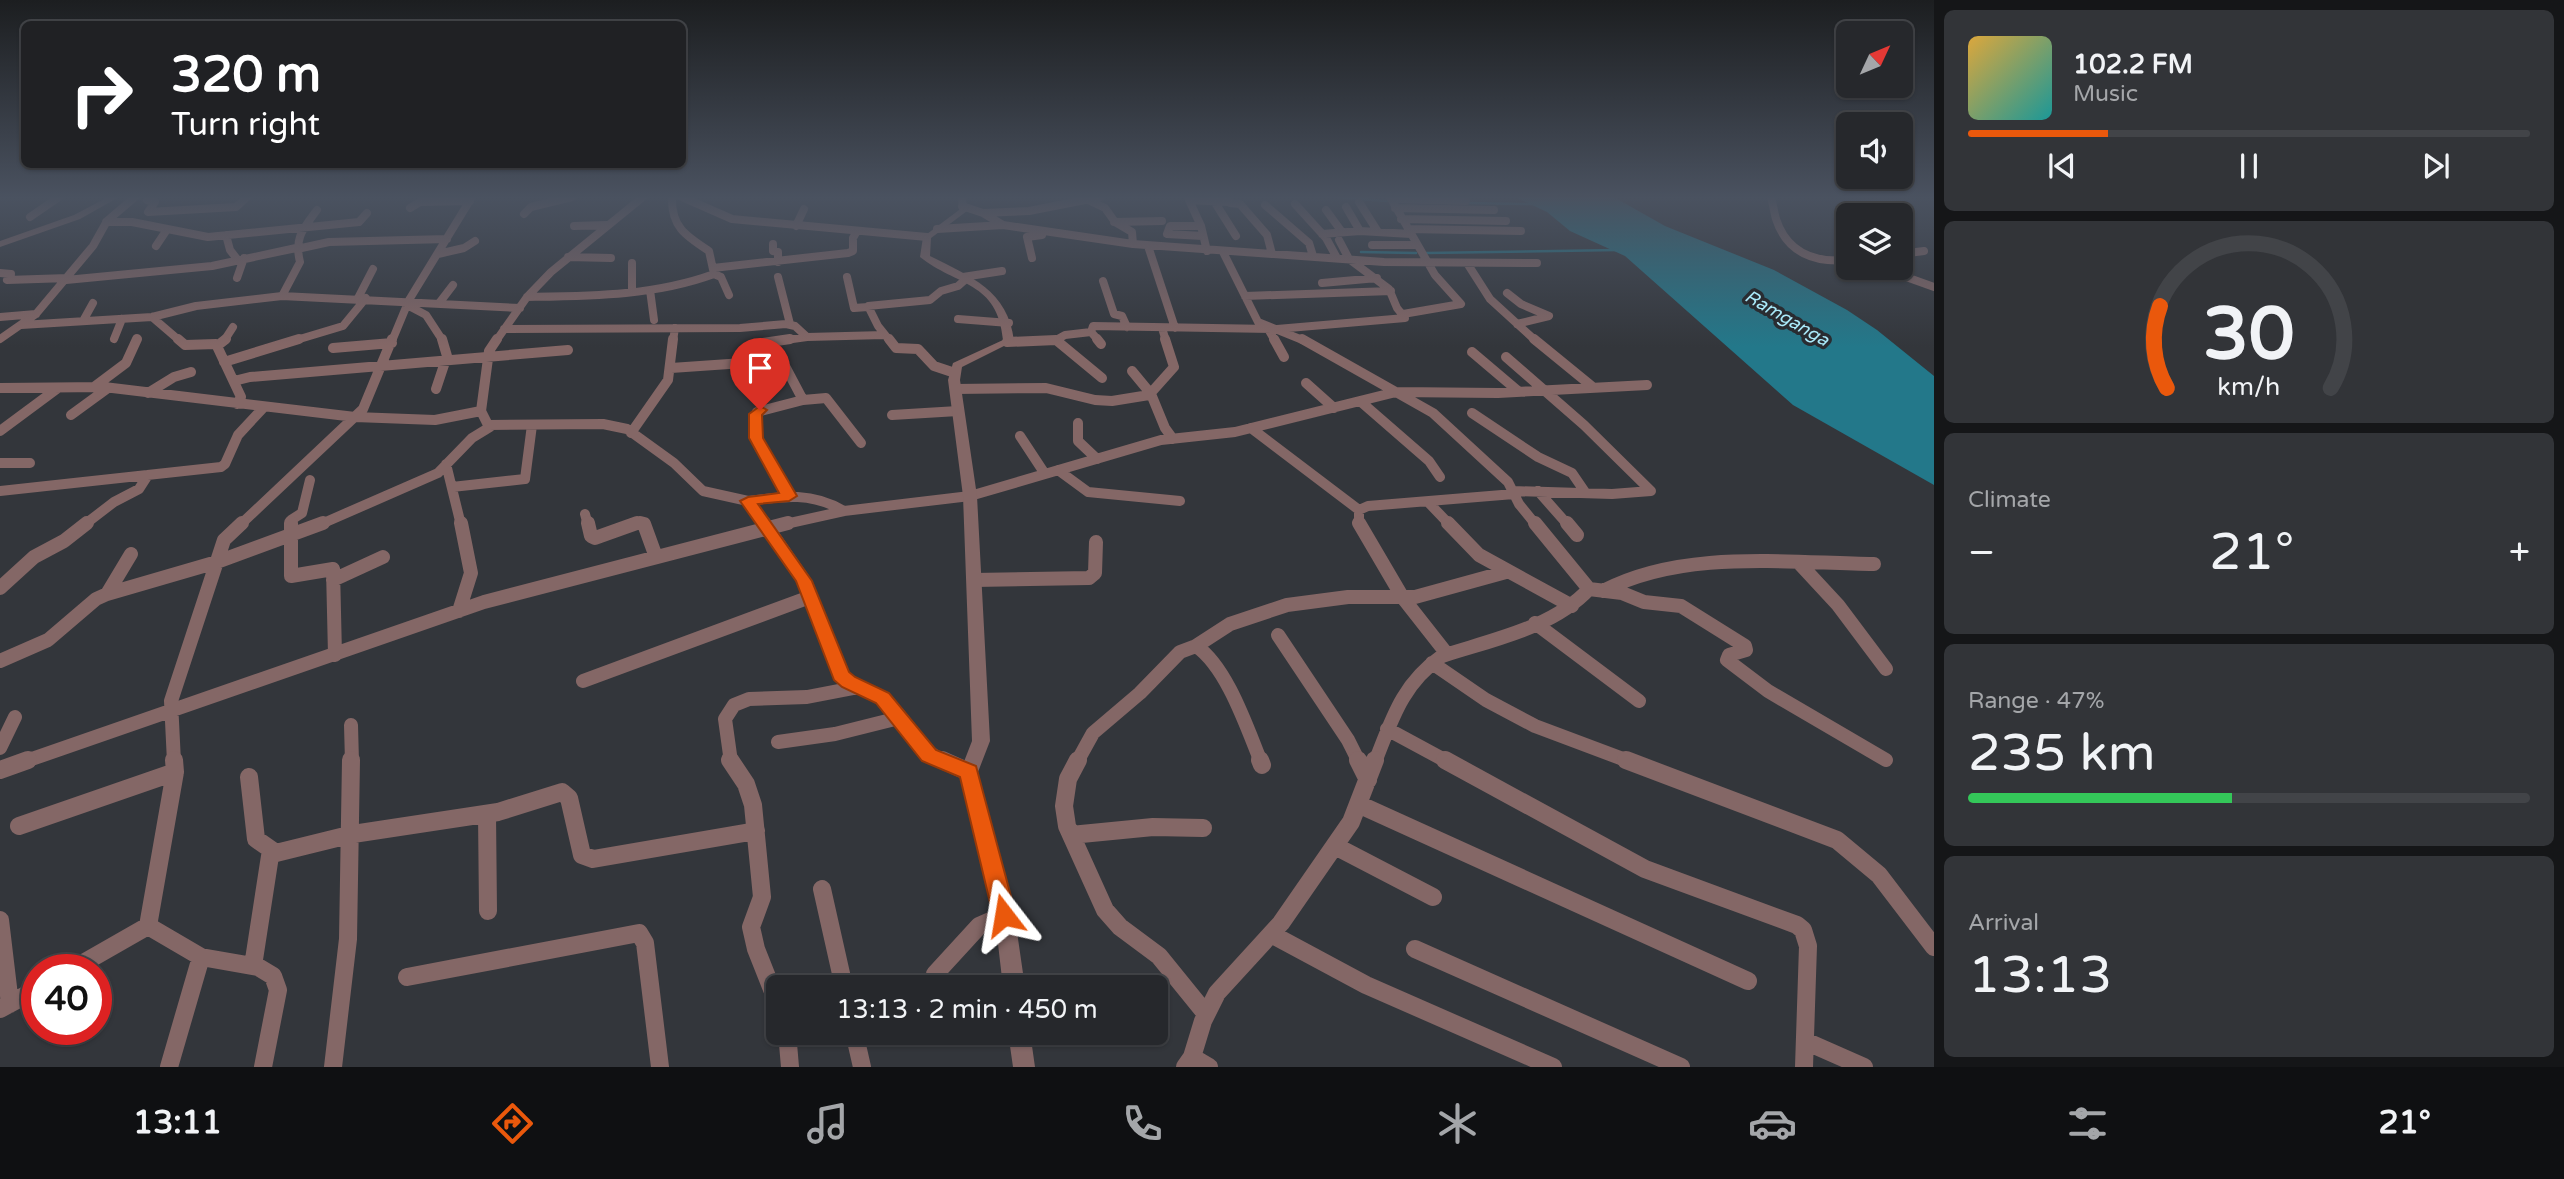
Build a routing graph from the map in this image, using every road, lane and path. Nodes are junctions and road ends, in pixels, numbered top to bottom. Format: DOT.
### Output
graph roads {
  1 [pos="1149,246"];
  2 [pos="92,247"];
  3 [pos="229,247"];
  4 [pos="303,247"];
  5 [pos="442,247"];
  6 [pos="466,247"];
  7 [pos="580,247"];
  8 [pos="701,247"];
  9 [pos="773,247"];
  10 [pos="852,247"];
  11 [pos="928,247"];
  12 [pos="1030,247"];
  13 [pos="1158,247"];
  14 [pos="1206,247"];
  15 [pos="1270,247"];
  16 [pos="1310,247"];
  17 [pos="1330,247"];
  18 [pos="1344,247"];
  19 [pos="1418,247"];
  20 [pos="1795,247"];
  21 [pos="297,248"];
  22 [pos="1207,251"];
  23 [pos="1924,251"];
  24 [pos="1223,252"];
  25 [pos="1913,252"];
  26 [pos="438,254"];
  27 [pos="1272,254"];
  28 [pos="1313,256"];
  29 [pos="568,257"];
  30 [pos="611,258"];
  31 [pos="1032,258"];
  32 [pos="1337,258"];
  33 [pos="241,259"];
  34 [pos="1349,259"];
  35 [pos="778,262"];
  36 [pos="1836,262"];
  37 [pos="632,263"];
  38 [pos="1427,263"];
  39 [pos="1467,263"];
  40 [pos="1537,263"];
  41 [pos="373,269"];
  42 [pos="714,271"];
  43 [pos="1002,271"];
  44 [pos="0,273"];
  45 [pos="778,277"];
  46 [pos="847,277"];
  47 [pos="237,278"];
  48 [pos="965,278"];
  49 [pos="1377,278"];
  50 [pos="67,279"];
  51 [pos="1913,279"];
  52 [pos="1103,281"];
  53 [pos="1322,283"];
  54 [pos="453,285"];
  55 [pos="1934,287"];
  56 [pos="650,290"];
  57 [pos="1391,291"];
  58 [pos="632,292"];
  59 [pos="1507,293"];
  60 [pos="729,295"];
  61 [pos="282,296"];
  62 [pos="1245,296"];
  63 [pos="362,298"];
  64 [pos="440,302"];
  65 [pos="524,302"];
  66 [pos="93,303"];
  67 [pos="408,303"];
  68 [pos="868,307"];
  69 [pos="36,314"];
  70 [pos="1403,314"];
  71 [pos="0,317"];
  72 [pos="152,317"];
  73 [pos="122,319"];
  74 [pos="958,319"];
  75 [pos="654,320"];
  76 [pos="83,321"];
  77 [pos="1009,323"];
  78 [pos="790,324"];
  79 [pos="1517,324"];
  80 [pos="21,325"];
  81 [pos="233,327"];
  82 [pos="1127,327"];
  83 [pos="675,328"];
  84 [pos="1162,328"];
  85 [pos="1175,328"];
  86 [pos="504,329"];
  87 [pos="1272,329"];
  88 [pos="1091,332"];
  89 [pos="884,335"];
  90 [pos="807,337"];
  91 [pos="0,339"];
  92 [pos="114,339"];
  93 [pos="137,339"];
  94 [pos="1056,340"];
  95 [pos="1007,342"];
  96 [pos="392,343"];
  97 [pos="1101,344"];
  98 [pos="217,346"];
  99 [pos="334,348"];
  100 [pos="568,350"];
  101 [pos="1472,352"];
  102 [pos="1284,357"];
  103 [pos="1506,357"];
  104 [pos="488,358"];
  105 [pos="447,361"];
  106 [pos="224,362"];
  107 [pos="382,366"];
  108 [pos="785,366"];
  109 [pos="671,368"];
  110 [pos="1132,371"];
  111 [pos="191,372"];
  112 [pos="955,373"];
  113 [pos="1102,378"];
  114 [pos="234,381"];
  115 [pos="1307,383"];
  116 [pos="1647,385"];
  117 [pos="59,387"];
  118 [pos="94,387"];
  119 [pos="0,388"];
  120 [pos="108,388"];
  121 [pos="1594,388"];
  122 [pos="436,389"];
  123 [pos="955,389"];
  124 [pos="1544,390"];
  125 [pos="1518,391"];
  126 [pos="1396,392"];
  127 [pos="148,393"];
  128 [pos="1151,394"];
  129 [pos="803,400"];
  130 [pos="1360,401"];
  131 [pos="237,404"];
  132 [pos="263,408"];
  133 [pos="1334,408"];
  134 [pos="481,411"];
  135 [pos="958,411"];
  136 [pos="1472,413"];
  137 [pos="71,415"];
  138 [pos="892,415"];
  139 [pos="355,417"];
  140 [pos="1078,422"];
  141 [pos="531,425"];
  142 [pos="491,427"];
  143 [pos="1251,428"];
  144 [pos="0,431"];
  145 [pos="631,432"];
  146 [pos="1020,436"];
  147 [pos="1173,439"];
  148 [pos="860,443"];
  149 [pos="1097,459"];
  150 [pos="0,463"];
  151 [pos="30,463"];
  152 [pos="446,464"];
  153 [pos="1058,470"];
  154 [pos="1045,474"];
  155 [pos="148,475"];
  156 [pos="1440,477"];
  157 [pos="310,480"];
  158 [pos="452,487"];
  159 [pos="0,491"];
  160 [pos="1538,491"];
  161 [pos="1513,492"];
  162 [pos="1585,492"];
  163 [pos="789,496"];
  164 [pos="970,496"];
  165 [pos="748,501"];
  166 [pos="1180,501"];
  167 [pos="1428,502"];
  168 [pos="1359,510"];
  169 [pos="844,512"];
  170 [pos="584,514"];
  171 [pos="767,528"];
  172 [pos="1577,535"];
  173 [pos="289,537"];
  174 [pos="1096,542"];
  175 [pos="131,554"];
  176 [pos="383,557"];
  177 [pos="656,557"];
  178 [pos="217,562"];
  179 [pos="1800,564"];
  180 [pos="1874,564"];
  181 [pos="1506,572"];
  182 [pos="333,580"];
  183 [pos="974,580"];
  184 [pos="0,588"];
  185 [pos="1596,590"];
  186 [pos="107,594"];
  187 [pos="810,597"];
  188 [pos="1403,598"];
  189 [pos="1572,606"];
  190 [pos="459,611"];
  191 [pos="1535,622"];
  192 [pos="1278,635"];
  193 [pos="1196,646"];
  194 [pos="1447,654"];
  195 [pos="335,655"];
  196 [pos="0,661"];
  197 [pos="1432,663"];
  198 [pos="1886,669"];
  199 [pos="583,681"];
  200 [pos="859,687"];
  201 [pos="1639,701"];
  202 [pos="171,710"];
  203 [pos="15,717"];
  204 [pos="900,718"];
  205 [pos="351,725"];
  206 [pos="1387,729"];
  207 [pos="778,742"];
  208 [pos="0,748"];
  209 [pos="1886,760"];
  210 [pos="1262,765"];
  211 [pos="0,770"];
  212 [pos="175,772"];
  213 [pos="969,772"];
  214 [pos="249,777"];
  215 [pos="1368,779"];
  216 [pos="1358,804"];
  217 [pos="487,814"];
  218 [pos="19,826"];
  219 [pos="1202,828"];
  220 [pos="756,831"];
  221 [pos="353,834"];
  222 [pos="1071,835"];
  223 [pos="1335,846"];
  224 [pos="276,853"];
  225 [pos="822,889"];
  226 [pos="1433,897"];
  227 [pos="488,911"];
  228 [pos="1004,915"];
  229 [pos="0,920"];
  230 [pos="148,926"];
  231 [pos="1271,934"];
  232 [pos="1934,947"];
  233 [pos="1415,949"];
  234 [pos="99,954"];
  235 [pos="201,957"];
  236 [pos="253,966"];
  237 [pos="935,974"];
  238 [pos="766,975"];
  239 [pos="841,975"];
  240 [pos="1012,975"];
  241 [pos="407,976"];
  242 [pos="1748,981"];
  243 [pos="21,998"];
  244 [pos="5,1007"];
  245 [pos="1206,1014"];
  246 [pos="1805,1041"];
  247 [pos="788,1045"];
  248 [pos="857,1045"];
  249 [pos="1021,1045"];
  250 [pos="1195,1064"];
  251 [pos="169,1067"];
  252 [pos="263,1067"];
  253 [pos="333,1067"];
  254 [pos="660,1067"];
  255 [pos="790,1067"];
  256 [pos="862,1067"];
  257 [pos="1024,1067"];
  258 [pos="1553,1067"];
  259 [pos="1681,1067"];
  260 [pos="1804,1067"];
  261 [pos="1864,1067"];
  1 -- 85 [label="street"];
  2 -- 50 [label="street"];
  3 -- 33 [label="street"];
  4 -- 21 [label="street"];
  5 -- 26 [label="street"];
  6 -- 26 [label="street"];
  7 -- 29 [label="street"];
  8 -- 42 [label="street"];
  9 -- 35 [label="street"];
  10 -- 35 [label="street"];
  11 -- 48 [label="street"];
  12 -- 31 [label="street"];
  13 -- 22 [label="street"];
  14 -- 22 [label="street"];
  15 -- 27 [label="street"];
  16 -- 28 [label="street"];
  17 -- 32 [label="street"];
  18 -- 34 [label="street"];
  19 -- 38 [label="street"];
  20 -- 36 [label="street"];
  21 -- 33 [label="street"];
  21 -- 61 [label="street"];
  22 -- 24 [label="street"];
  23 -- 25 [label="street"];
  24 -- 27 [label="street"];
  24 -- 62 [label="street"];
  26 -- 67 [label="street"];
  27 -- 28 [label="street"];
  28 -- 32 [label="street"];
  29 -- 30 [label="street"];
  29 -- 65 [label="street"];
  32 -- 34 [label="street"];
  33 -- 47 [label="street"];
  33 -- 50 [label="street"];
  34 -- 38 [label="street"];
  34 -- 49 [label="street"];
  35 -- 42 [label="street"];
  37 -- 58 [label="street"];
  38 -- 39 [label="street"];
  38 -- 70 [label="street"];
  39 -- 40 [label="street"];
  39 -- 79 [label="street"];
  41 -- 63 [label="street"];
  42 -- 56 [label="street"];
  42 -- 60 [label="street"];
  43 -- 48 [label="street"];
  44 -- 50 [label="street"];
  45 -- 78 [label="street"];
  46 -- 68 [label="street"];
  48 -- 68 [label="street"];
  48 -- 77 [label="street"];
  49 -- 53 [label="street"];
  49 -- 57 [label="street"];
  50 -- 69 [label="street"];
  51 -- 55 [label="street"];
  52 -- 82 [label="street"];
  54 -- 64 [label="street"];
  56 -- 58 [label="street"];
  56 -- 75 [label="street"];
  57 -- 62 [label="street"];
  57 -- 70 [label="street"];
  58 -- 65 [label="street"];
  59 -- 79 [label="street"];
  61 -- 63 [label="street"];
  61 -- 72 [label="street"];
  62 -- 87 [label="street"];
  63 -- 67 [label="street"];
  63 -- 106 [label="street"];
  64 -- 65 [label="street"];
  64 -- 67 [label="street"];
  65 -- 86 [label="street"];
  66 -- 76 [label="street"];
  67 -- 96 [label="street"];
  67 -- 105 [label="street"];
  68 -- 89 [label="street"];
  69 -- 71 [label="street"];
  69 -- 80 [label="street"];
  70 -- 87 [label="street"];
  72 -- 73 [label="street"];
  72 -- 98 [label="street"];
  73 -- 76 [label="street"];
  73 -- 92 [label="street"];
  74 -- 77 [label="street"];
  76 -- 80 [label="street"];
  77 -- 95 [label="street"];
  78 -- 83 [label="street"];
  78 -- 90 [label="street"];
  79 -- 121 [label="street"];
  80 -- 91 [label="street"];
  81 -- 98 [label="street"];
  82 -- 84 [label="street"];
  82 -- 88 [label="street"];
  83 -- 86 [label="street"];
  83 -- 109 [label="street"];
  84 -- 85 [label="street"];
  84 -- 128 [label="street"];
  85 -- 87 [label="street"];
  86 -- 104 [label="street"];
  87 -- 102 [label="street"];
  87 -- 126 [label="street"];
  88 -- 94 [label="street"];
  88 -- 97 [label="street"];
  89 -- 90 [label="street"];
  89 -- 112 [label="street"];
  90 -- 109 [label="street"];
  93 -- 118 [label="street"];
  94 -- 95 [label="street"];
  94 -- 113 [label="street"];
  95 -- 112 [label="street"];
  96 -- 99 [label="street"];
  96 -- 107 [label="street"];
  98 -- 106 [label="street"];
  100 -- 104 [label="street"];
  101 -- 125 [label="street"];
  103 -- 124 [label="street"];
  104 -- 105 [label="street"];
  104 -- 134 [label="street"];
  105 -- 107 [label="street"];
  105 -- 122 [label="street"];
  106 -- 114 [label="street"];
  107 -- 114 [label="street"];
  107 -- 139 [label="street"];
  108 -- 129 [label="street"];
  109 -- 145 [label="street"];
  110 -- 128 [label="street"];
  111 -- 127 [label="street"];
  112 -- 123 [label="street"];
  114 -- 131 [label="street"];
  115 -- 133 [label="street"];
  116 -- 121 [label="street"];
  117 -- 118 [label="street"];
  117 -- 119 [label="street"];
  117 -- 144 [label="street"];
  118 -- 120 [label="street"];
  120 -- 127 [label="street"];
  120 -- 137 [label="street"];
  121 -- 124 [label="street"];
  123 -- 128 [label="street"];
  123 -- 135 [label="street"];
  124 -- 125 [label="street"];
  124 -- 162 [label="street"];
  125 -- 126 [label="street"];
  126 -- 130 [label="street"];
  126 -- 161 [label="street"];
  127 -- 131 [label="street"];
  128 -- 147 [label="street"];
  129 -- 148 [label="street"];
  129 -- 163 [label="street"];
  130 -- 133 [label="street"];
  130 -- 156 [label="street"];
  131 -- 132 [label="street"];
  132 -- 139 [label="street"];
  132 -- 155 [label="street"];
  133 -- 143 [label="street"];
  134 -- 139 [label="street"];
  134 -- 142 [label="street"];
  135 -- 138 [label="street"];
  135 -- 164 [label="street"];
  136 -- 162 [label="street"];
  139 -- 178 [label="street"];
  140 -- 149 [label="street"];
  141 -- 142 [label="street"];
  141 -- 145 [label="street"];
  141 -- 158 [label="street"];
  142 -- 152 [label="street"];
  143 -- 147 [label="street"];
  143 -- 168 [label="street"];
  145 -- 165 [label="street"];
  146 -- 154 [label="street"];
  147 -- 149 [label="street"];
  149 -- 153 [label="street"];
  150 -- 151 [label="street"];
  152 -- 158 [label="street"];
  152 -- 173 [label="street"];
  153 -- 154 [label="street"];
  153 -- 166 [label="street"];
  154 -- 164 [label="street"];
  155 -- 159 [label="street"];
  155 -- 184 [label="street"];
  157 -- 173 [label="street"];
  158 -- 190 [label="street"];
  160 -- 161 [label="street"];
  160 -- 162 [label="street"];
  160 -- 172 [label="street"];
  161 -- 167 [label="street"];
  161 -- 185 [label="street"];
  163 -- 165 [label="street"];
  163 -- 169 [label="street"];
  164 -- 169 [label="street"];
  164 -- 183 [label="street"];
  165 -- 171 [label="street"];
  167 -- 168 [label="street"];
  167 -- 181 [label="street"];
  168 -- 188 [label="street"];
  169 -- 171 [label="street"];
  170 -- 177 [label="street"];
  171 -- 177 [label="street"];
  171 -- 187 [label="street"];
  173 -- 178 [label="street"];
  173 -- 182 [label="street"];
  174 -- 183 [label="street"];
  175 -- 186 [label="street"];
  176 -- 182 [label="street"];
  177 -- 190 [label="street"];
  178 -- 186 [label="street"];
  178 -- 202 [label="street"];
  179 -- 180 [label="street"];
  179 -- 185 [label="street"];
  179 -- 198 [label="street"];
  181 -- 188 [label="street"];
  181 -- 189 [label="street"];
  182 -- 195 [label="street"];
  183 -- 213 [label="street"];
  185 -- 189 [label="street"];
  185 -- 209 [label="street"];
  186 -- 196 [label="street"];
  187 -- 199 [label="street"];
  187 -- 200 [label="street"];
  188 -- 193 [label="street"];
  188 -- 194 [label="street"];
  189 -- 191 [label="street"];
  190 -- 195 [label="street"];
  191 -- 194 [label="street"];
  191 -- 201 [label="street"];
  192 -- 215 [label="street"];
  193 -- 210 [label="street"];
  193 -- 222 [label="street"];
  194 -- 197 [label="street"];
  195 -- 202 [label="street"];
  197 -- 206 [label="street"];
  197 -- 232 [label="street"];
  200 -- 204 [label="street"];
  200 -- 220 [label="street"];
  202 -- 211 [label="street"];
  202 -- 212 [label="street"];
  203 -- 208 [label="street"];
  204 -- 207 [label="street"];
  204 -- 213 [label="street"];
  205 -- 221 [label="street"];
  206 -- 215 [label="street"];
  206 -- 246 [label="street"];
  212 -- 218 [label="street"];
  212 -- 230 [label="street"];
  213 -- 228 [label="street"];
  214 -- 224 [label="street"];
  215 -- 216 [label="street"];
  216 -- 223 [label="street"];
  216 -- 242 [label="street"];
  217 -- 220 [label="street"];
  217 -- 221 [label="street"];
  217 -- 227 [label="street"];
  219 -- 222 [label="street"];
  220 -- 238 [label="street"];
  221 -- 224 [label="street"];
  221 -- 253 [label="street"];
  222 -- 245 [label="street"];
  223 -- 226 [label="street"];
  223 -- 231 [label="street"];
  224 -- 236 [label="street"];
  225 -- 239 [label="street"];
  228 -- 237 [label="street"];
  228 -- 240 [label="street"];
  229 -- 244 [label="street"];
  230 -- 234 [label="street"];
  230 -- 235 [label="street"];
  231 -- 245 [label="street"];
  231 -- 258 [label="street"];
  233 -- 259 [label="street"];
  235 -- 236 [label="street"];
  235 -- 251 [label="street"];
  236 -- 252 [label="street"];
  241 -- 254 [label="street"];
  243 -- 244 [label="street"];
  245 -- 250 [label="street"];
  246 -- 260 [label="street"];
  246 -- 261 [label="street"];
  247 -- 255 [label="street"];
  248 -- 256 [label="street"];
  249 -- 257 [label="street"];
}
